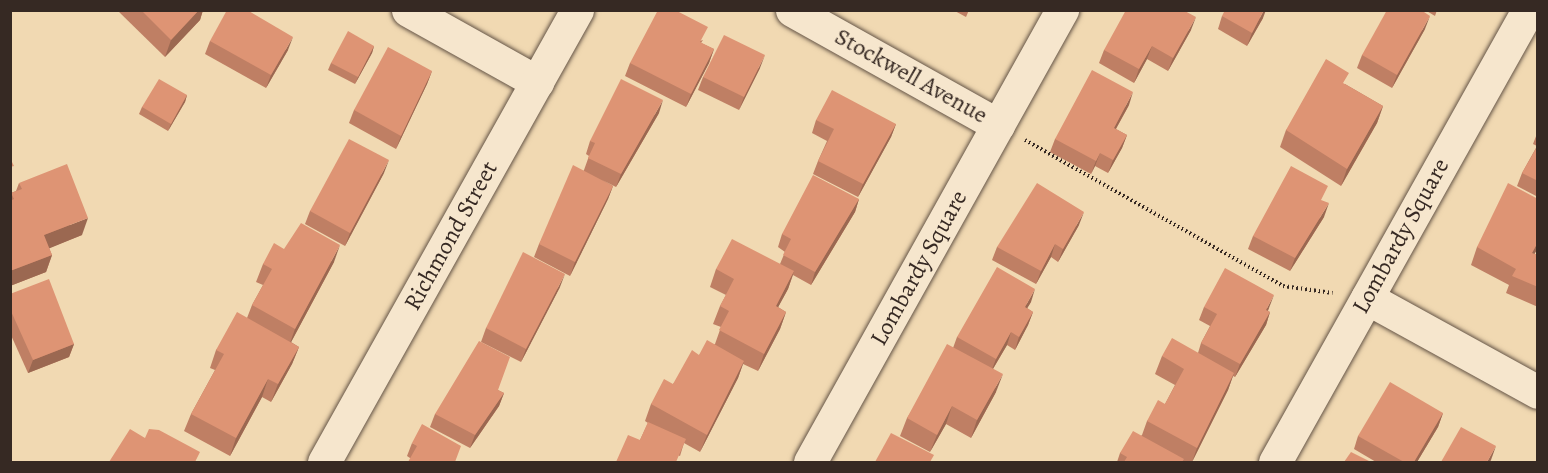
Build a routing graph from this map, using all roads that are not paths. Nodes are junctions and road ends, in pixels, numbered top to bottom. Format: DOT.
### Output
graph roads {
  1 [pos="408,10"];
  2 [pos="577,10"];
  3 [pos="792,10"];
  4 [pos="1062,10"];
  5 [pos="1528,10"];
  6 [pos="537,82"];
  7 [pos="998,125"];
  8 [pos="1366,298"];
  9 [pos="1538,392"];
  10 [pos="324,462"];
  11 [pos="810,462"];
  12 [pos="1275,462"];
  1 -- 6 [label="street"];
  2 -- 6 [label="street, Richmond Street"];
  3 -- 7 [label="street, Stockwell Avenue"];
  4 -- 7 [label="street, Lombardy Square"];
  5 -- 8 [label="street, Lombardy Square"];
  6 -- 10 [label="street, Richmond Street"];
  7 -- 11 [label="street, Lombardy Square"];
  8 -- 9 [label="street"];
  8 -- 12 [label="street, Lombardy Square"];
}
